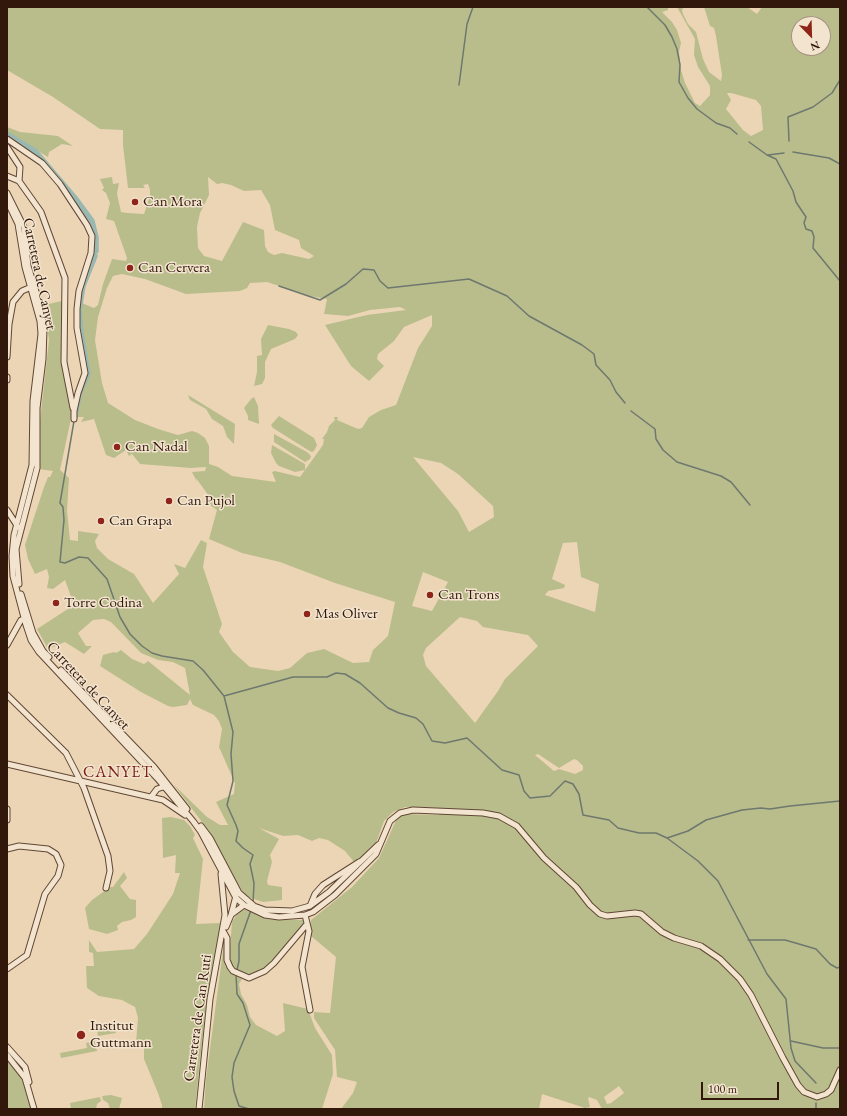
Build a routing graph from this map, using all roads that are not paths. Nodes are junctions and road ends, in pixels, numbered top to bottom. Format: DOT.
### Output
graph roads {
  1 [pos="7,139"];
  2 [pos="7,147"];
  3 [pos="7,176"];
  4 [pos="19,181"];
  5 [pos="7,193"];
  6 [pos="7,201"];
  7 [pos="28,266"];
  8 [pos="29,288"];
  9 [pos="40,309"];
  10 [pos="7,357"];
  11 [pos="74,411"];
  12 [pos="74,419"];
  13 [pos="7,510"];
  14 [pos="17,526"];
  15 [pos="16,549"];
  16 [pos="22,598"];
  17 [pos="24,619"];
  18 [pos="7,645"];
  19 [pos="43,651"];
  20 [pos="7,695"];
  21 [pos="147,761"];
  22 [pos="7,764"];
  23 [pos="154,775"];
  24 [pos="79,782"];
  25 [pos="166,788"];
  26 [pos="156,791"];
  27 [pos="151,797"];
  28 [pos="163,800"];
  29 [pos="184,805"];
  30 [pos="7,809"];
  31 [pos="7,820"];
  32 [pos="196,825"];
  33 [pos="380,843"];
  34 [pos="7,850"];
  35 [pos="367,857"];
  36 [pos="222,864"];
  37 [pos="220,871"];
  38 [pos="352,877"];
  39 [pos="323,885"];
  40 [pos="106,888"];
  41 [pos="329,892"];
  42 [pos="236,898"];
  43 [pos="245,903"];
  44 [pos="310,906"];
  45 [pos="225,908"];
  46 [pos="265,912"];
  47 [pos="231,915"];
  48 [pos="305,915"];
  49 [pos="307,924"];
  50 [pos="224,931"];
  51 [pos="7,969"];
  52 [pos="310,1010"];
  53 [pos="7,1047"];
  54 [pos="7,1051"];
  55 [pos="15,1054"];
  56 [pos="7,1055"];
  57 [pos="840,1070"];
  58 [pos="21,1072"];
  59 [pos="30,1093"];
  60 [pos="34,1109"];
  61 [pos="199,1109"];
  1 -- 11 [label="street"];
  2 -- 4 [label="street"];
  3 -- 4 [label="street"];
  4 -- 11 [label="street"];
  5 -- 7 [label="street, Carretera de Canyet"];
  6 -- 8 [label="street, Carretera de Canyet"];
  7 -- 8 [label="street"];
  7 -- 9 [label="street, Carretera de Canyet"];
  8 -- 9 [label="street"];
  8 -- 10 [label="street"];
  8 -- 14 [label="street, Carretera de Canyet"];
  9 -- 15 [label="street, Carretera de Canyet"];
  11 -- 12 [label="street"];
  13 -- 14 [label="street"];
  14 -- 15 [label="street"];
  14 -- 17 [label="street, Carretera de Canyet"];
  15 -- 16 [label="street, Carretera de Canyet"];
  16 -- 17 [label="street"];
  16 -- 19 [label="street, Carretera de Canyet"];
  17 -- 18 [label="street"];
  17 -- 19 [label="street"];
  17 -- 23 [label="street, Carretera de Canyet"];
  19 -- 21 [label="street, Carretera de Canyet"];
  20 -- 24 [label="street"];
  21 -- 25 [label="street"];
  21 -- 29 [label="street, Carretera de Canyet"];
  22 -- 24 [label="street"];
  23 -- 25 [label="street, Carretera de Canyet"];
  23 -- 26 [label="street"];
  24 -- 27 [label="street"];
  24 -- 40 [label="street"];
  25 -- 26 [label="street"];
  25 -- 28 [label="street"];
  25 -- 29 [label="street"];
  25 -- 32 [label="street, Carretera de Canyet"];
  26 -- 27 [label="street"];
  27 -- 28 [label="street"];
  28 -- 32 [label="street"];
  29 -- 36 [label="street, Carretera de Canyet"];
  30 -- 31 [label="street"];
  32 -- 37 [label="street, Carretera de Canyet"];
  33 -- 35 [label="street"];
  33 -- 38 [label="street"];
  33 -- 57 [label="street"];
  34 -- 51 [label="street"];
  35 -- 39 [label="street"];
  35 -- 41 [label="street"];
  36 -- 42 [label="street"];
  36 -- 43 [label="street"];
  37 -- 42 [label="street, Carretera de Canyet"];
  37 -- 45 [label="street, Carretera de Can Ruti"];
  38 -- 41 [label="street"];
  38 -- 48 [label="street"];
  39 -- 41 [label="street"];
  39 -- 44 [label="street"];
  41 -- 44 [label="street"];
  41 -- 48 [label="street"];
  42 -- 43 [label="street"];
  42 -- 45 [label="street"];
  42 -- 47 [label="street, Carretera de Can Ruti"];
  43 -- 46 [label="street"];
  43 -- 47 [label="street"];
  44 -- 46 [label="street"];
  45 -- 50 [label="street, Carretera de Can Ruti"];
  46 -- 48 [label="street"];
  47 -- 50 [label="street, Carretera de Can Ruti"];
  48 -- 49 [label="street"];
  49 -- 50 [label="street"];
  49 -- 52 [label="street"];
  50 -- 61 [label="street, Carretera de Can Ruti"];
  53 -- 55 [label="street"];
  54 -- 55 [label="street"];
  55 -- 58 [label="street"];
  55 -- 59 [label="street"];
  56 -- 58 [label="street"];
  58 -- 59 [label="street"];
  59 -- 60 [label="street"];
}
